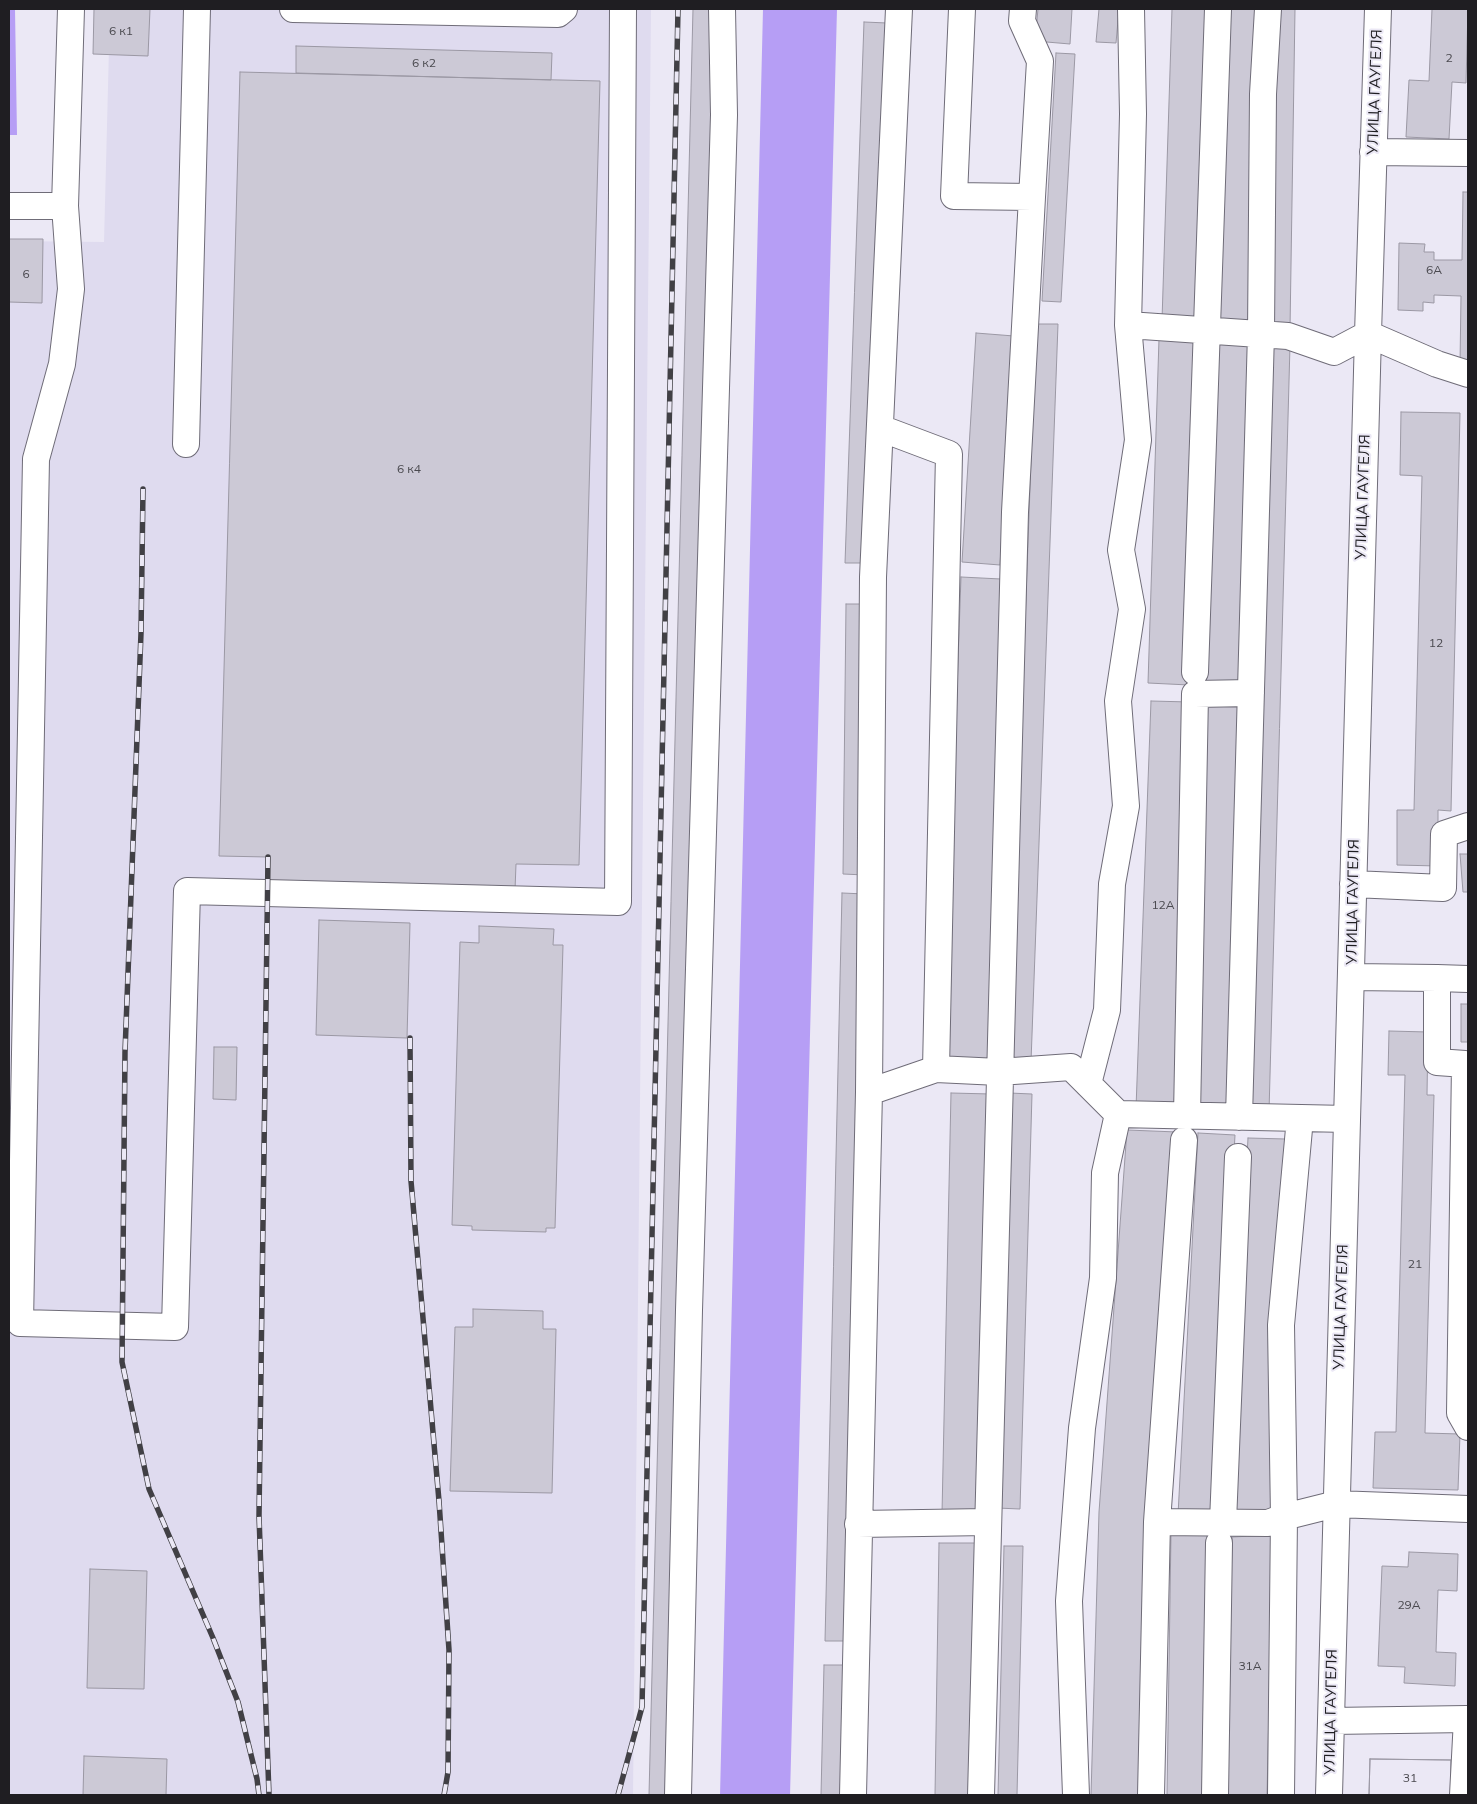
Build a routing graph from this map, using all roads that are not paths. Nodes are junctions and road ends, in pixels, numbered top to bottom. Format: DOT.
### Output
graph roads {
  1 [pos="71,9"];
  2 [pos="197,9"];
  3 [pos="293,9"];
  4 [pos="564,9"];
  5 [pos="623,9"];
  6 [pos="722,9"];
  7 [pos="899,9"];
  8 [pos="962,9"];
  9 [pos="1023,9"];
  10 [pos="1131,9"];
  11 [pos="1218,9"];
  12 [pos="1268,9"];
  13 [pos="1378,9"];
  14 [pos="1373,152"];
  15 [pos="1468,153"];
  16 [pos="1032,197"];
  17 [pos="9,206"];
  18 [pos="65,206"];
  19 [pos="1128,325"];
  20 [pos="1207,330"];
  21 [pos="1261,333"];
  22 [pos="1368,334"];
  23 [pos="1468,374"];
  24 [pos="880,428"];
  25 [pos="186,444"];
  26 [pos="1195,672"];
  27 [pos="1251,693"];
  28 [pos="1468,826"];
  29 [pos="1353,884"];
  30 [pos="1351,977"];
  31 [pos="1437,978"];
  32 [pos="1468,979"];
  33 [pos="936,1069"];
  34 [pos="1000,1072"];
  35 [pos="1088,1084"];
  36 [pos="869,1092"];
  37 [pos="1118,1114"];
  38 [pos="1239,1117"];
  39 [pos="1300,1118"];
  40 [pos="1347,1119"];
  41 [pos="1185,1128"];
  42 [pos="1238,1157"];
  43 [pos="1465,1213"];
  44 [pos="1465,1326"];
  45 [pos="1468,1427"];
  46 [pos="1336,1504"];
  47 [pos="1468,1509"];
  48 [pos="1284,1517"];
  49 [pos="988,1522"];
  50 [pos="1157,1522"];
  51 [pos="858,1524"];
  52 [pos="1221,1532"];
  53 [pos="1468,1719"];
  54 [pos="1331,1721"];
  55 [pos="678,1795"];
  56 [pos="853,1795"];
  57 [pos="981,1795"];
  58 [pos="1076,1795"];
  59 [pos="1151,1795"];
  60 [pos="1215,1795"];
  61 [pos="1281,1795"];
  62 [pos="1329,1795"];
  63 [pos="1463,1795"];
  1 -- 18 [label="street"];
  2 -- 25 [label="street"];
  3 -- 4 [label="street"];
  5 -- 18 [label="street"];
  6 -- 55 [label="street"];
  7 -- 24 [label="street"];
  8 -- 16 [label="street"];
  9 -- 16 [label="street"];
  10 -- 19 [label="street"];
  11 -- 20 [label="street"];
  12 -- 21 [label="street"];
  13 -- 14 [label="street, УЛИЦА ГАУГЕЛЯ"];
  14 -- 15 [label="street"];
  14 -- 22 [label="street, УЛИЦА ГАУГЕЛЯ"];
  16 -- 34 [label="street"];
  17 -- 18 [label="street"];
  19 -- 20 [label="street"];
  19 -- 35 [label="street"];
  20 -- 21 [label="street"];
  20 -- 26 [label="street"];
  21 -- 22 [label="street"];
  21 -- 27 [label="street"];
  22 -- 23 [label="street"];
  22 -- 29 [label="street, УЛИЦА ГАУГЕЛЯ"];
  24 -- 33 [label="street"];
  24 -- 36 [label="street"];
  27 -- 38 [label="street"];
  27 -- 41 [label="street"];
  28 -- 29 [label="street"];
  29 -- 30 [label="street, УЛИЦА ГАУГЕЛЯ"];
  30 -- 31 [label="street"];
  30 -- 40 [label="street, УЛИЦА ГАУГЕЛЯ"];
  31 -- 32 [label="street"];
  31 -- 43 [label="street"];
  33 -- 34 [label="street"];
  33 -- 36 [label="street"];
  34 -- 35 [label="street"];
  34 -- 49 [label="street"];
  35 -- 37 [label="street"];
  36 -- 51 [label="street"];
  37 -- 41 [label="street"];
  37 -- 58 [label="street"];
  38 -- 39 [label="street"];
  38 -- 41 [label="street"];
  39 -- 40 [label="street"];
  39 -- 48 [label="street"];
  40 -- 46 [label="street, УЛИЦА ГАУГЕЛЯ"];
  41 -- 50 [label="street"];
  42 -- 52 [label="street"];
  43 -- 44 [label="street"];
  44 -- 45 [label="street"];
  46 -- 47 [label="street"];
  46 -- 48 [label="street"];
  46 -- 54 [label="street, УЛИЦА ГАУГЕЛЯ"];
  48 -- 52 [label="street"];
  48 -- 61 [label="street"];
  49 -- 51 [label="street"];
  49 -- 57 [label="street"];
  50 -- 52 [label="street"];
  50 -- 59 [label="street"];
  51 -- 56 [label="street"];
  52 -- 60 [label="street"];
  53 -- 54 [label="street"];
  53 -- 63 [label="street"];
  54 -- 62 [label="street, УЛИЦА ГАУГЕЛЯ"];
}
